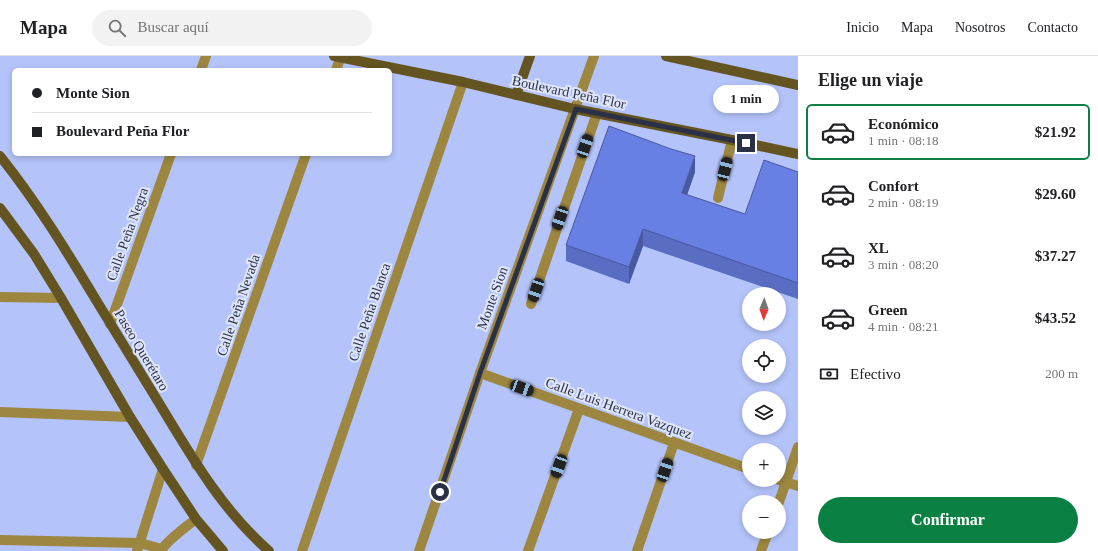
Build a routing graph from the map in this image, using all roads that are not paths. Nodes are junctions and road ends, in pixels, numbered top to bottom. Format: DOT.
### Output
graph roads {
  1 [pos="206,56"];
  2 [pos="338,56"];
  3 [pos="530,56"];
  4 [pos="594,56"];
  5 [pos="666,56"];
  6 [pos="703,60"];
  7 [pos="202,68"];
  8 [pos="336,68"];
  9 [pos="463,82"];
  10 [pos="798,85"];
  11 [pos="516,95"];
  12 [pos="576,109"];
  13 [pos="597,113"];
  14 [pos="732,140"];
  15 [pos="798,154"];
  16 [pos="0,156"];
  17 [pos="170,156"];
  18 [pos="305,156"];
  19 [pos="718,198"];
  20 [pos="0,208"];
  21 [pos="0,297"];
  22 [pos="61,298"];
  23 [pos="531,304"];
  24 [pos="110,324"];
  25 [pos="480,373"];
  26 [pos="579,409"];
  27 [pos="0,412"];
  28 [pos="130,417"];
  29 [pos="674,443"];
  30 [pos="798,447"];
  31 [pos="196,465"];
  32 [pos="742,467"];
  33 [pos="163,469"];
  34 [pos="786,472"];
  35 [pos="786,482"];
  36 [pos="798,486"];
  37 [pos="196,519"];
  38 [pos="765,539"];
  39 [pos="0,540"];
  40 [pos="138,547"];
  41 [pos="162,550"];
  42 [pos="223,551"];
  43 [pos="269,551"];
  44 [pos="302,551"];
  45 [pos="419,551"];
  46 [pos="528,551"];
  47 [pos="637,551"];
  48 [pos="761,551"];
  1 -- 7 [label="street"];
  2 -- 8 [label="street"];
  2 -- 9 [label="main road, Boulevard Peña Flor"];
  3 -- 11 [label="main road"];
  4 -- 12 [label="street, Monte Sion"];
  5 -- 6 [label="main road"];
  6 -- 10 [label="main road"];
  9 -- 11 [label="main road, Boulevard Peña Flor"];
  9 -- 44 [label="street, Calle Peña Blanca"];
  11 -- 12 [label="main road, Boulevard Peña Flor"];
  12 -- 13 [label="main road, Boulevard Peña Flor"];
  12 -- 25 [label="street, Monte Sion"];
  13 -- 14 [label="main road, Boulevard Peña Flor"];
  13 -- 23 [label="street"];
  14 -- 15 [label="main road, Boulevard Peña Flor"];
  14 -- 19 [label="street"];
  16 -- 24 [label="main road, Paseo Querétaro"];
  17 -- 24 [label="street, Calle Peña Negra"];
  18 -- 31 [label="street, Calle Peña Nevada"];
  20 -- 22 [label="main road"];
  21 -- 22 [label="street"];
  22 -- 28 [label="main road"];
  24 -- 31 [label="main road, Paseo Querétaro"];
  25 -- 26 [label="street, Calle Luis Herrera Vazquez"];
  25 -- 45 [label="street, Monte Sion"];
  26 -- 29 [label="street, Calle Luis Herrera Vazquez"];
  26 -- 46 [label="street"];
  27 -- 28 [label="street"];
  28 -- 33 [label="main road"];
  29 -- 32 [label="street, Calle Luis Herrera Vazquez"];
  29 -- 47 [label="street"];
  30 -- 34 [label="street"];
  31 -- 43 [label="main road, Paseo Querétaro"];
  33 -- 37 [label="main road"];
  33 -- 40 [label="street"];
  35 -- 36 [label="street"];
  37 -- 41 [label="street"];
  37 -- 42 [label="main road"];
  38 -- 48 [label="street"];
  39 -- 40 [label="street"];
  40 -- 41 [label="street"];
}
